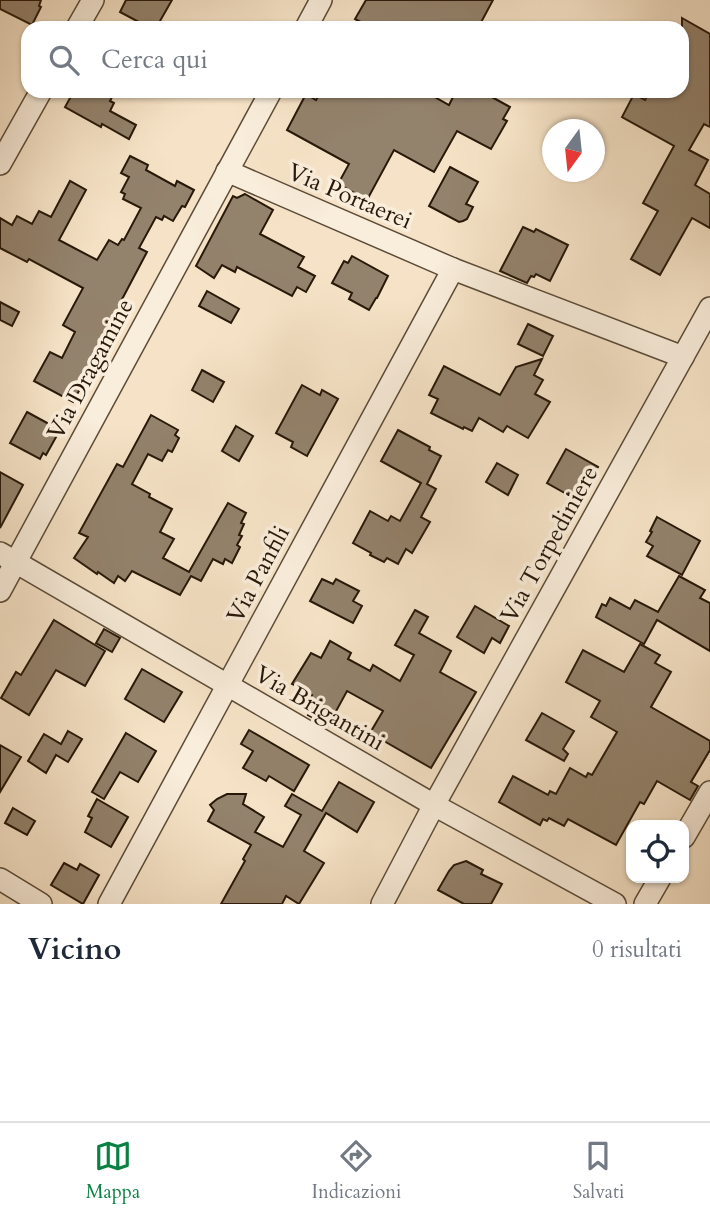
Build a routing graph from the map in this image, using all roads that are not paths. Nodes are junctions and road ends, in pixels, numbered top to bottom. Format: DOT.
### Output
graph roads {
  1 [pos="93,0"];
  2 [pos="321,0"];
  3 [pos="81,21"];
  4 [pos="310,21"];
  5 [pos="37,98"];
  6 [pos="267,98"];
  7 [pos="0,164"];
  8 [pos="227,171"];
  9 [pos="453,269"];
  10 [pos="710,308"];
  11 [pos="683,357"];
  12 [pos="8,557"];
  13 [pos="0,591"];
  14 [pos="228,685"];
  15 [pos="710,792"];
  16 [pos="434,804"];
  17 [pos="689,828"];
  18 [pos="0,879"];
  19 [pos="657,883"];
  20 [pos="41,904"];
  21 [pos="109,904"];
  22 [pos="382,904"];
  23 [pos="615,904"];
  24 [pos="645,904"];
  1 -- 3 [label="street"];
  2 -- 4 [label="street"];
  5 -- 7 [label="street"];
  6 -- 8 [label="street, Via Dragamine"];
  8 -- 9 [label="street, Via Portaerei"];
  8 -- 12 [label="street, Via Dragamine"];
  9 -- 11 [label="street, Via Portaerei"];
  9 -- 14 [label="street, Via Panfili"];
  10 -- 11 [label="street, Via Torpediniere"];
  11 -- 16 [label="street, Via Torpediniere"];
  12 -- 13 [label="street, Via Dragamine"];
  12 -- 14 [label="street, Via Brigantini"];
  14 -- 16 [label="street, Via Brigantini"];
  14 -- 21 [label="street, Via Panfili"];
  15 -- 17 [label="street"];
  16 -- 22 [label="street, Via Torpediniere"];
  16 -- 23 [label="street, Via Brigantini"];
  18 -- 20 [label="street"];
  19 -- 24 [label="street"];
}
